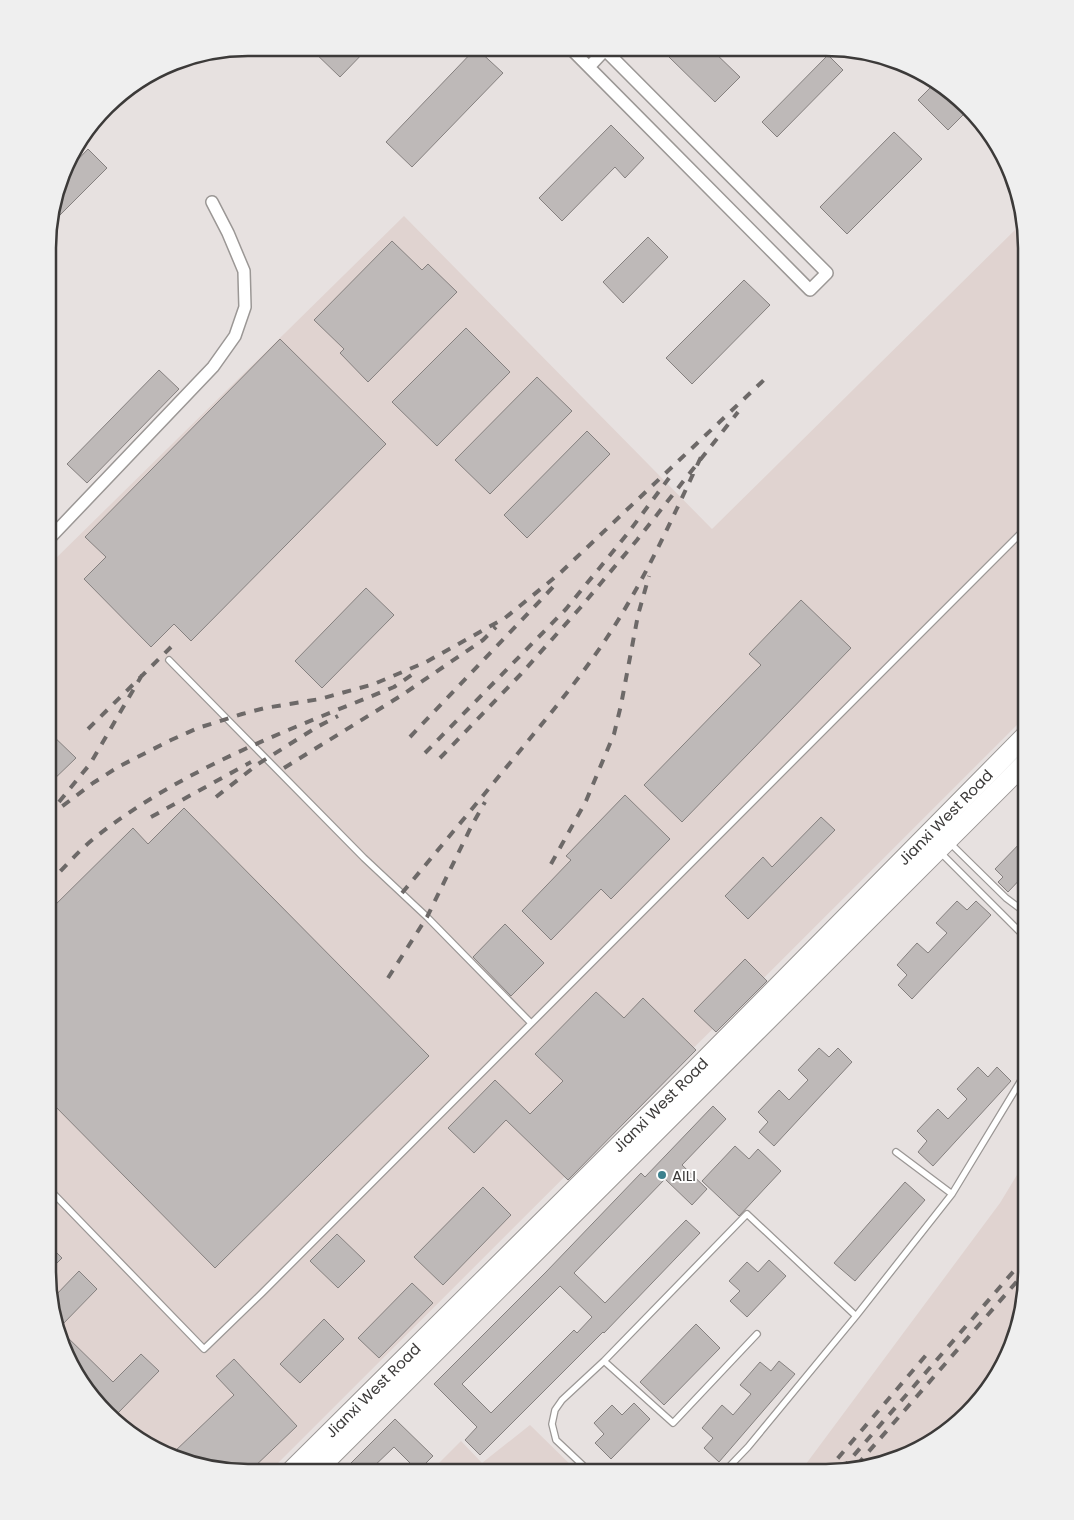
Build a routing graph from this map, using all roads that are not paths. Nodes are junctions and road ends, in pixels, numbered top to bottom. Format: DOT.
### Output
graph roads {
  1 [pos="578,56"];
  2 [pos="599,56"];
  3 [pos="612,56"];
  4 [pos="589,67"];
  5 [pos="212,202"];
  6 [pos="56,532"];
  7 [pos="1018,536"];
  8 [pos="169,660"];
  9 [pos="1018,743"];
  10 [pos="1018,770"];
  11 [pos="943,846"];
  12 [pos="1018,908"];
  13 [pos="1018,929"];
  14 [pos="531,1023"];
  15 [pos="1018,1085"];
  16 [pos="896,1152"];
  17 [pos="952,1194"];
  18 [pos="56,1196"];
  19 [pos="856,1316"];
  20 [pos="756,1334"];
  21 [pos="604,1361"];
  22 [pos="298,1464"];
  23 [pos="323,1464"];
  24 [pos="582,1464"];
  25 [pos="732,1464"];
  1 -- 4 [label="street"];
  2 -- 4 [label="street"];
  3 -- 4 [label="street"];
  5 -- 6 [label="street"];
  7 -- 14 [label="lane"];
  8 -- 14 [label="lane"];
  9 -- 22 [label="highway, Jianxi West Road"];
  10 -- 11 [label="highway, Jianxi West Road"];
  11 -- 12 [label="lane"];
  11 -- 13 [label="lane"];
  11 -- 23 [label="highway, Jianxi West Road"];
  14 -- 18 [label="lane"];
  15 -- 17 [label="lane"];
  16 -- 17 [label="lane"];
  17 -- 19 [label="lane"];
  19 -- 21 [label="lane"];
  19 -- 25 [label="lane"];
  20 -- 21 [label="lane"];
  21 -- 24 [label="lane"];
}
